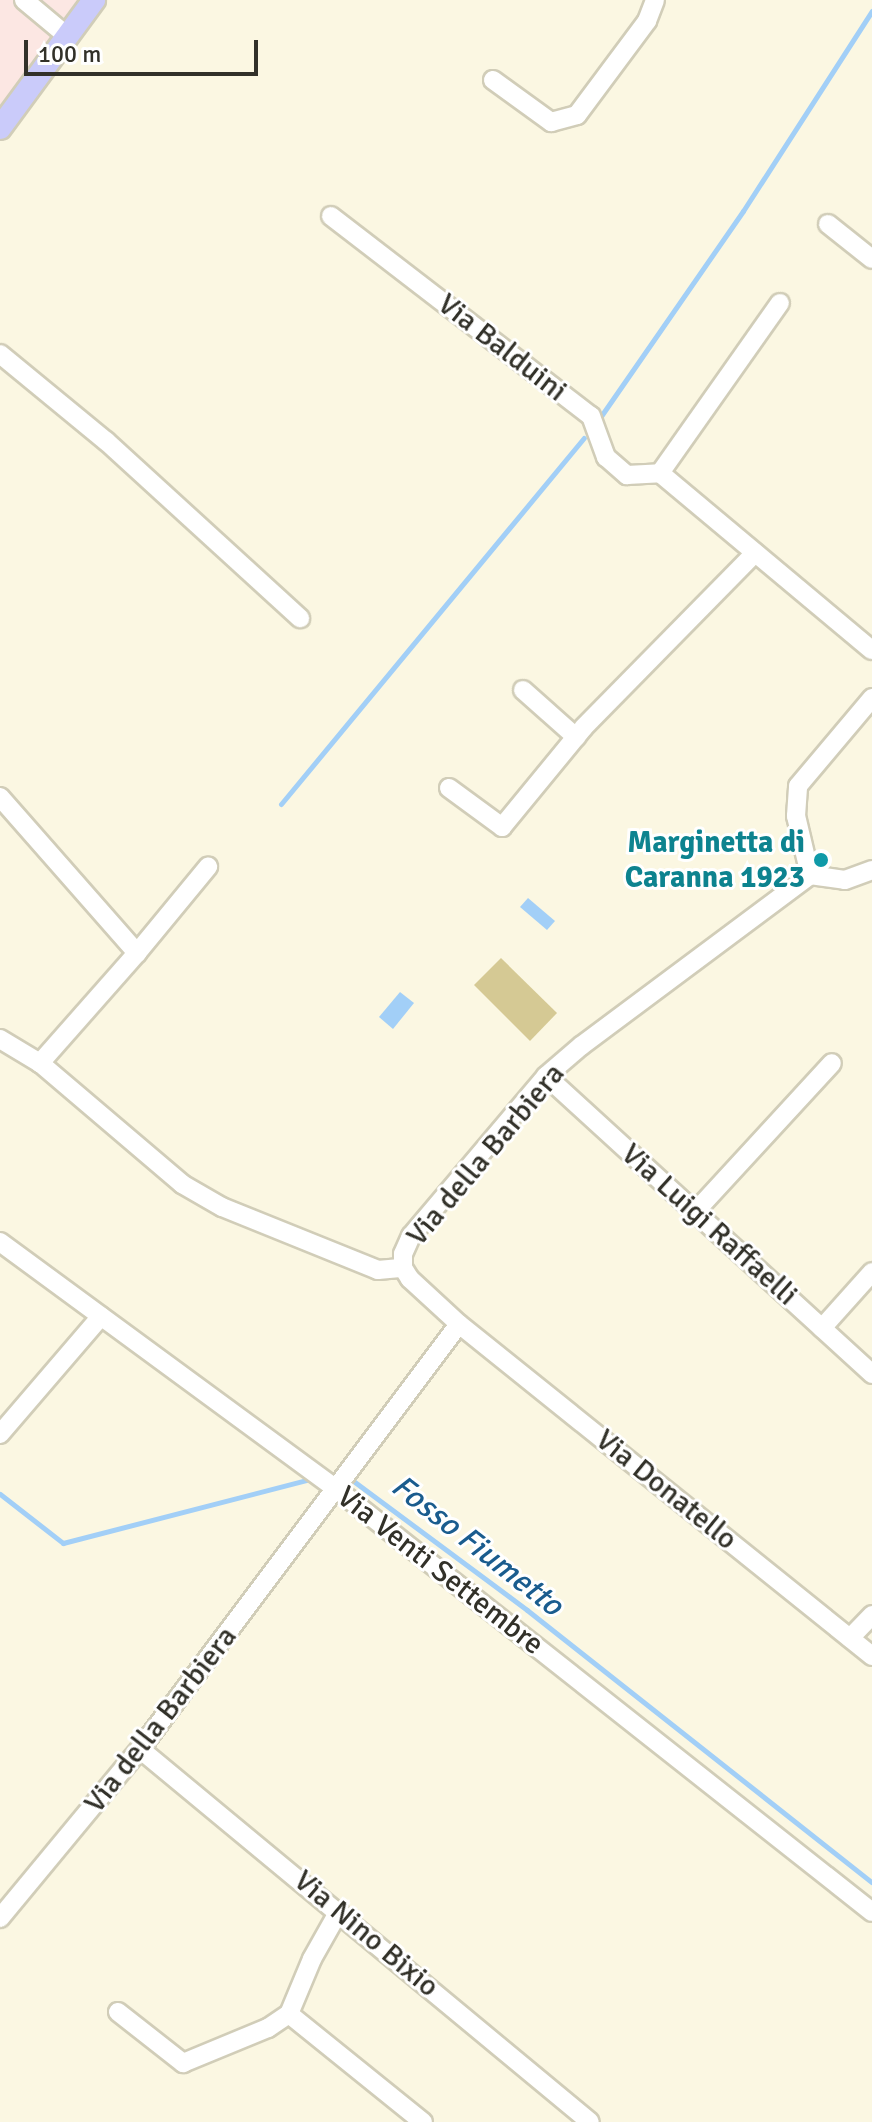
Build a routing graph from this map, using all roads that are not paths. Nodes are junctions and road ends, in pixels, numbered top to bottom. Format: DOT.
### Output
graph roads {
  1 [pos="24,0"];
  2 [pos="94,0"];
  3 [pos="655,0"];
  4 [pos="67,36"];
  5 [pos="493,80"];
  6 [pos="0,128"];
  7 [pos="331,216"];
  8 [pos="828,224"];
  9 [pos="872,259"];
  10 [pos="780,303"];
  11 [pos="0,354"];
  12 [pos="660,473"];
  13 [pos="755,553"];
  14 [pos="300,618"];
  15 [pos="872,650"];
  16 [pos="523,690"];
  17 [pos="872,698"];
  18 [pos="576,737"];
  19 [pos="449,788"];
  20 [pos="0,797"];
  21 [pos="208,867"];
  22 [pos="872,870"];
  23 [pos="810,875"];
  24 [pos="137,953"];
  25 [pos="0,1039"];
  26 [pos="40,1063"];
  27 [pos="832,1063"];
  28 [pos="546,1076"];
  29 [pos="695,1212"];
  30 [pos="0,1242"];
  31 [pos="403,1268"];
  32 [pos="872,1272"];
  33 [pos="101,1316"];
  34 [pos="459,1324"];
  35 [pos="822,1328"];
  36 [pos="872,1374"];
  37 [pos="0,1434"];
  38 [pos="329,1480"];
  39 [pos="872,1615"];
  40 [pos="850,1638"];
  41 [pos="872,1656"];
  42 [pos="140,1749"];
  43 [pos="339,1911"];
  44 [pos="872,1912"];
  45 [pos="0,1918"];
  46 [pos="118,2012"];
  47 [pos="289,2014"];
  48 [pos="423,2122"];
  49 [pos="590,2122"];
  1 -- 4 [label="street"];
  2 -- 4 [label="main road"];
  3 -- 5 [label="street"];
  4 -- 6 [label="main road"];
  7 -- 12 [label="street, Via Balduini"];
  8 -- 9 [label="street"];
  10 -- 12 [label="street"];
  11 -- 14 [label="street"];
  12 -- 13 [label="street"];
  13 -- 15 [label="street"];
  13 -- 18 [label="street"];
  16 -- 18 [label="street"];
  17 -- 23 [label="street"];
  18 -- 19 [label="street"];
  20 -- 24 [label="street"];
  21 -- 24 [label="street"];
  22 -- 23 [label="street"];
  23 -- 28 [label="street, Via della Barbiera"];
  24 -- 26 [label="street"];
  25 -- 26 [label="street"];
  26 -- 31 [label="street"];
  27 -- 29 [label="street"];
  28 -- 29 [label="street, Via Luigi Raffaelli"];
  28 -- 31 [label="street, Via della Barbiera"];
  29 -- 35 [label="street, Via Luigi Raffaelli"];
  30 -- 33 [label="street, Via Venti Settembre"];
  31 -- 34 [label="street, Via della Barbiera"];
  32 -- 35 [label="street"];
  33 -- 37 [label="street"];
  33 -- 38 [label="street, Via Venti Settembre"];
  34 -- 38 [label="street, Via della Barbiera"];
  34 -- 40 [label="street, Via Donatello"];
  35 -- 36 [label="street, Via Luigi Raffaelli"];
  38 -- 42 [label="street, Via della Barbiera"];
  38 -- 44 [label="street, Via Venti Settembre"];
  39 -- 40 [label="street"];
  40 -- 41 [label="street, Via Donatello"];
  42 -- 43 [label="street, Via Nino Bixio"];
  42 -- 45 [label="street, Via della Barbiera"];
  43 -- 47 [label="street"];
  43 -- 49 [label="street, Via Nino Bixio"];
  46 -- 47 [label="street"];
  47 -- 48 [label="street"];
}
